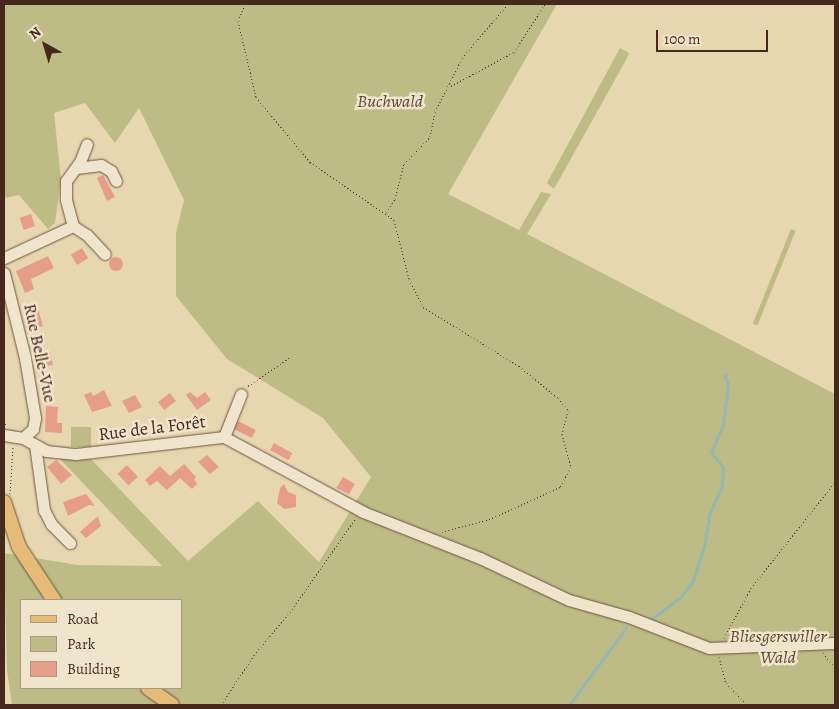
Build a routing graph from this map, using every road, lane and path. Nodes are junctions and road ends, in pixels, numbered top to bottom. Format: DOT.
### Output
graph roads {
  1 [pos="245,4"];
  2 [pos="508,4"];
  3 [pos="545,4"];
  4 [pos="450,87"];
  5 [pos="87,144"];
  6 [pos="76,168"];
  7 [pos="116,181"];
  8 [pos="385,213"];
  9 [pos="73,226"];
  10 [pos="105,254"];
  11 [pos="4,258"];
  12 [pos="4,273"];
  13 [pos="290,357"];
  14 [pos="241,394"];
  15 [pos="4,420"];
  16 [pos="6,434"];
  17 [pos="224,437"];
  18 [pos="23,438"];
  19 [pos="35,445"];
  20 [pos="835,482"];
  21 [pos="7,502"];
  22 [pos="360,511"];
  23 [pos="423,536"];
  24 [pos="70,543"];
  25 [pos="53,599"];
  26 [pos="835,643"];
  27 [pos="817,644"];
  28 [pos="717,650"];
  29 [pos="835,668"];
  30 [pos="149,689"];
  31 [pos="172,705"];
  32 [pos="221,705"];
  33 [pos="748,705"];
  1 -- 8 [label="path"];
  2 -- 4 [label="path"];
  3 -- 4 [label="path"];
  4 -- 8 [label="path"];
  5 -- 6 [label="street"];
  6 -- 7 [label="street"];
  6 -- 9 [label="street"];
  8 -- 23 [label="path"];
  9 -- 10 [label="street"];
  9 -- 11 [label="street"];
  12 -- 18 [label="street, Rue Belle-Vue"];
  13 -- 14 [label="path"];
  14 -- 17 [label="street"];
  15 -- 16 [label="path"];
  16 -- 18 [label="street, Rue de la Forêt"];
  16 -- 21 [label="path"];
  17 -- 19 [label="street, Rue de la Forêt"];
  17 -- 22 [label="street, Rue de la Forêt"];
  18 -- 19 [label="street, Rue de la Forêt"];
  19 -- 24 [label="street"];
  20 -- 28 [label="path"];
  21 -- 25 [label="main road"];
  22 -- 23 [label="street, Rue de la Forêt"];
  22 -- 32 [label="path"];
  23 -- 28 [label="street, Rue de la Forêt"];
  26 -- 27 [label="street"];
  27 -- 28 [label="street"];
  27 -- 29 [label="path"];
  28 -- 33 [label="path"];
  30 -- 31 [label="main road"];
}
